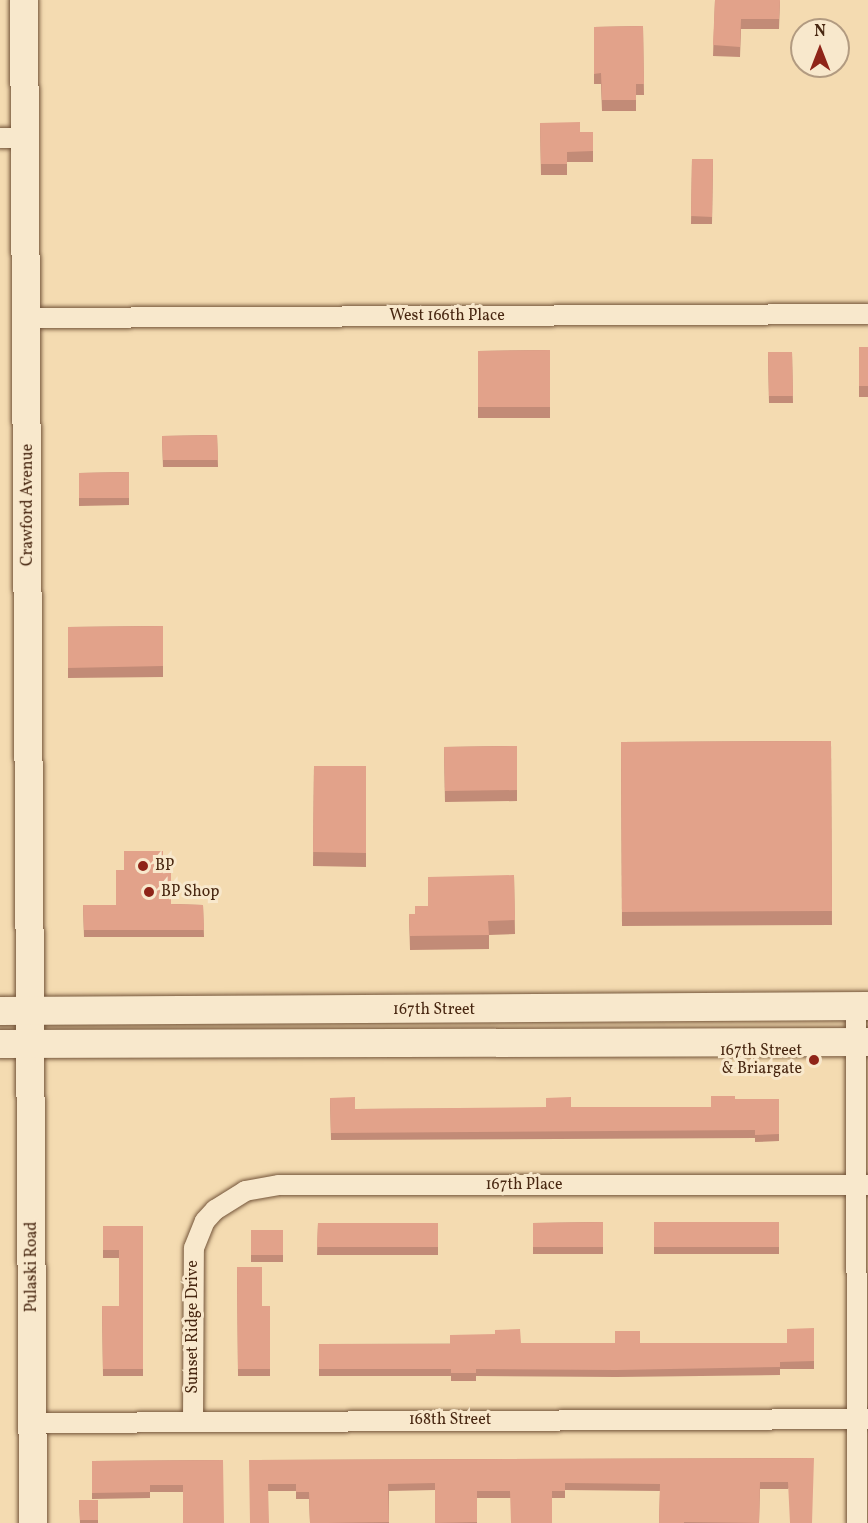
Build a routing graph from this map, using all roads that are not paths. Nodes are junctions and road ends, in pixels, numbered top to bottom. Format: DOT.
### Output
graph roads {
  1 [pos="24,0"];
  2 [pos="13,138"];
  3 [pos="868,314"];
  4 [pos="26,318"];
  5 [pos="862,1006"];
  6 [pos="0,1011"];
  7 [pos="31,1011"];
  8 [pos="862,1042"];
  9 [pos="0,1044"];
  10 [pos="31,1044"];
  11 [pos="863,1185"];
  12 [pos="199,1233"];
  13 [pos="863,1419"];
  14 [pos="194,1421"];
  15 [pos="32,1423"];
  16 [pos="33,1523"];
  17 [pos="857,1523"];
  1 -- 2 [label="main road, Crawford Avenue"];
  2 -- 4 [label="main road, Crawford Avenue"];
  3 -- 4 [label="street, West 166th Place"];
  4 -- 7 [label="main road, Crawford Avenue"];
  5 -- 7 [label="main road, 167th Street"];
  5 -- 8 [label="street"];
  6 -- 7 [label="main road, 167th Street"];
  7 -- 10 [label="main road, Pulaski Road"];
  8 -- 10 [label="main road, 167th Street"];
  8 -- 11 [label="street"];
  9 -- 10 [label="main road, 167th Street"];
  10 -- 15 [label="main road, Pulaski Road"];
  11 -- 12 [label="street, 167th Place"];
  11 -- 13 [label="street"];
  12 -- 14 [label="street, Sunset Ridge Drive"];
  13 -- 14 [label="street, 168th Street"];
  13 -- 17 [label="street"];
  14 -- 15 [label="street, 168th Street"];
  15 -- 16 [label="main road, Pulaski Road"];
}
